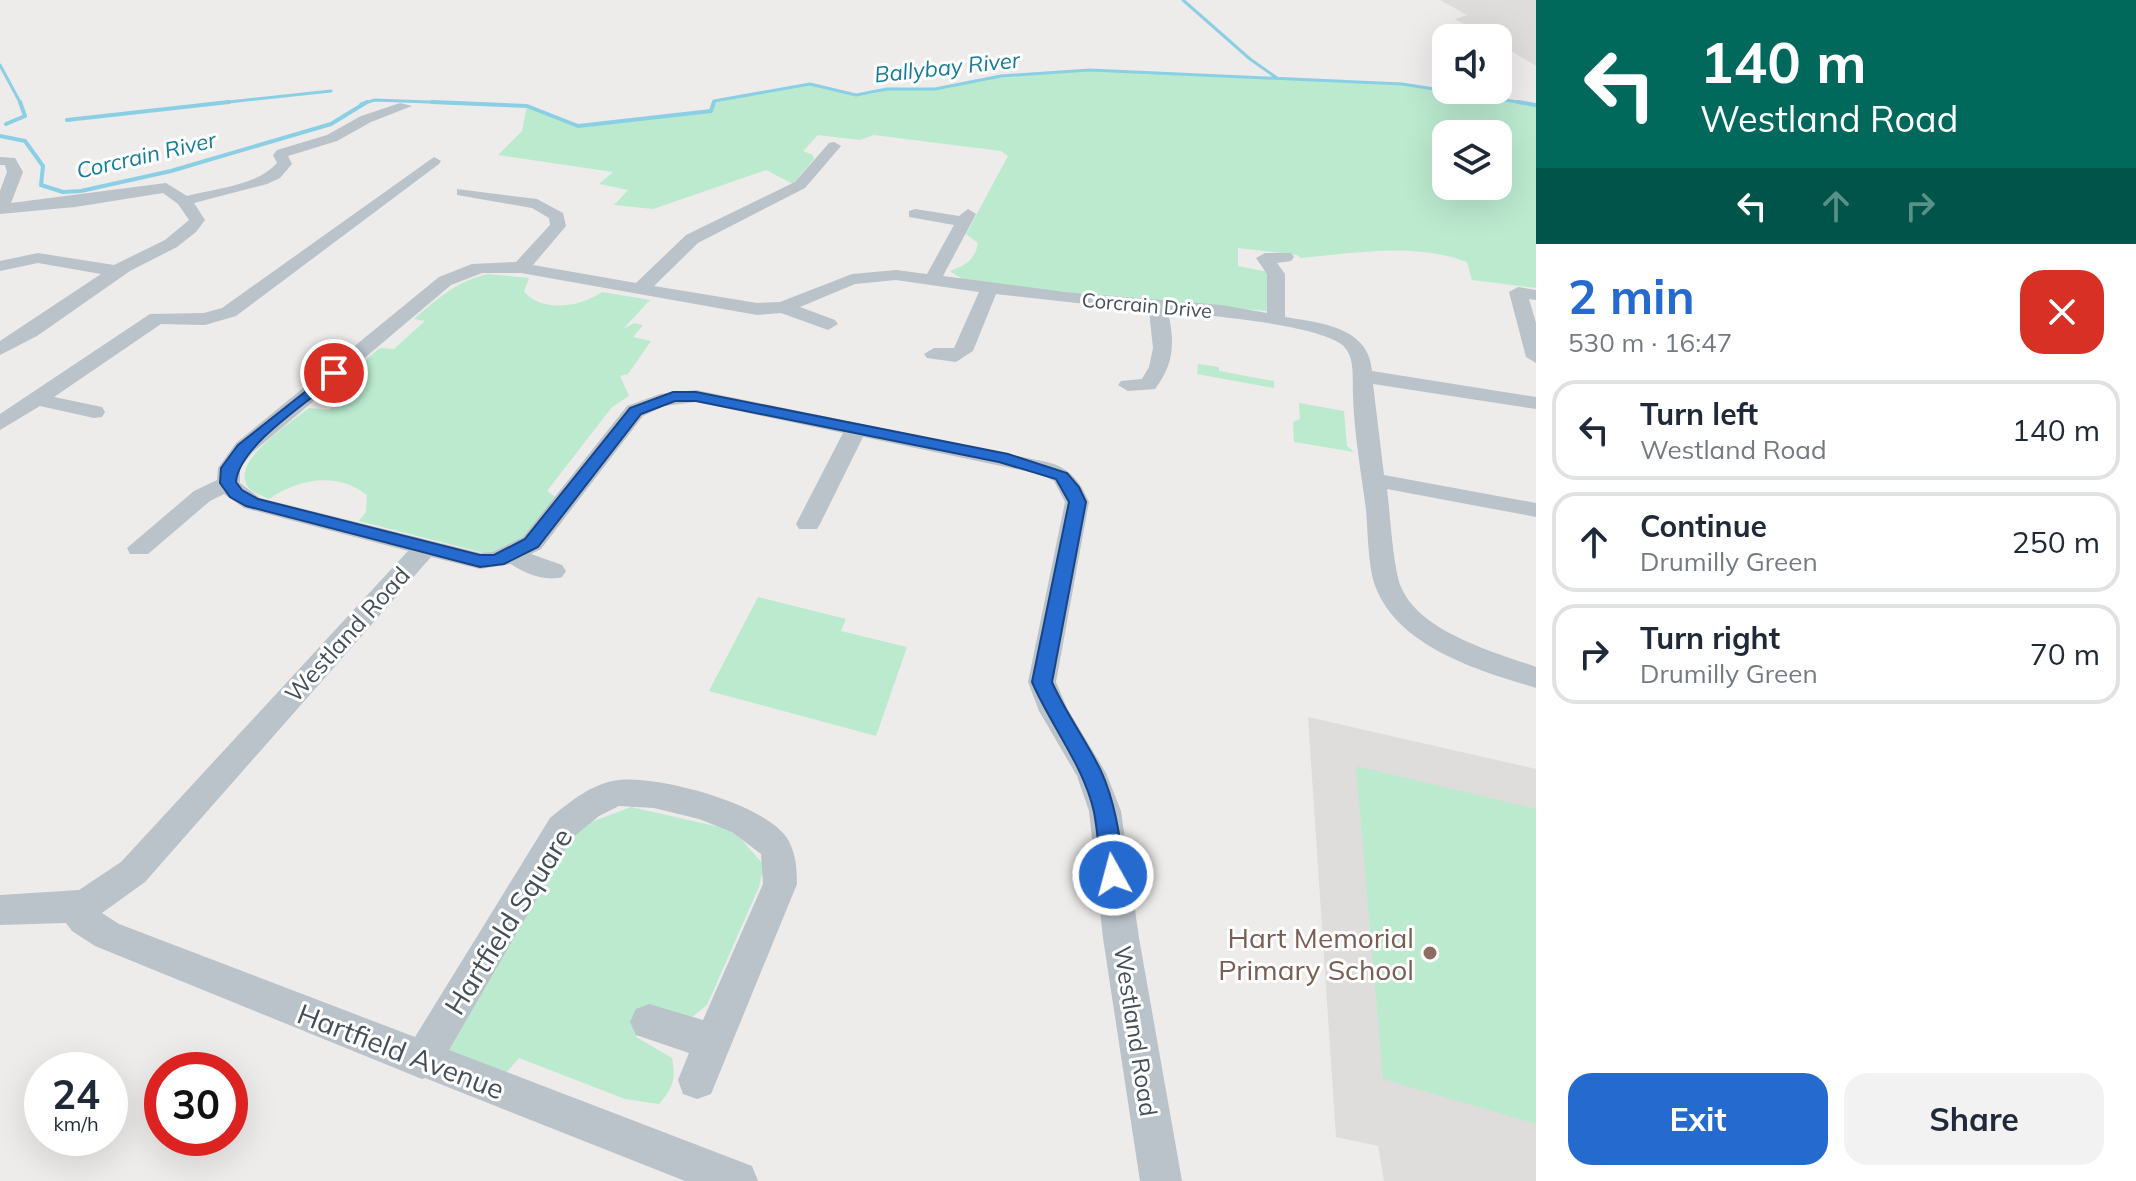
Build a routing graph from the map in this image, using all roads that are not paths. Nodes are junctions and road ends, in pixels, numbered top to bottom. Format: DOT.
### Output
graph roads {
  1 [pos="390,107"];
  2 [pos="834,146"];
  3 [pos="0,161"];
  4 [pos="434,161"];
  5 [pos="463,192"];
  6 [pos="184,201"];
  7 [pos="1,209"];
  8 [pos="915,214"];
  9 [pos="1285,257"];
  10 [pos="0,266"];
  11 [pos="521,268"];
  12 [pos="116,271"];
  13 [pos="932,280"];
  14 [pos="640,289"];
  15 [pos="989,289"];
  16 [pos="1536,295"];
  17 [pos="783,307"];
  18 [pos="1158,307"];
  19 [pos="1276,319"];
  20 [pos="828,324"];
  21 [pos="0,349"];
  22 [pos="934,354"];
  23 [pos="1536,357"];
  24 [pos="1362,376"];
  25 [pos="1128,385"];
  26 [pos="36,399"];
  27 [pos="1536,403"];
  28 [pos="0,424"];
  29 [pos="76,426"];
  30 [pos="856,429"];
  31 [pos="1376,480"];
  32 [pos="228,483"];
  33 [pos="1536,510"];
  34 [pos="808,524"];
  35 [pos="426,547"];
  36 [pos="139,548"];
  37 [pos="514,554"];
  38 [pos="553,571"];
  39 [pos="1536,678"];
  40 [pos="75,908"];
  41 [pos="0,910"];
  42 [pos="649,1022"];
  43 [pos="713,1042"];
  44 [pos="422,1060"];
  45 [pos="697,1080"];
  46 [pos="737,1181"];
  47 [pos="1161,1181"];
  1 -- 6 [label="street"];
  2 -- 14 [label="street"];
  3 -- 7 [label="street"];
  4 -- 26 [label="street"];
  5 -- 11 [label="street"];
  6 -- 7 [label="street"];
  6 -- 12 [label="street"];
  8 -- 13 [label="street"];
  9 -- 19 [label="street"];
  10 -- 12 [label="street"];
  11 -- 14 [label="street, Corcrain Drive"];
  11 -- 32 [label="street, Corcrain Drive"];
  12 -- 21 [label="street"];
  13 -- 15 [label="street, Corcrain Drive"];
  13 -- 17 [label="street, Corcrain Drive"];
  14 -- 17 [label="street, Corcrain Drive"];
  15 -- 18 [label="street, Corcrain Drive"];
  15 -- 22 [label="street"];
  16 -- 23 [label="street"];
  17 -- 20 [label="street"];
  18 -- 19 [label="street, Corcrain Drive"];
  18 -- 25 [label="street"];
  19 -- 24 [label="street, Corcrain Drive"];
  24 -- 27 [label="street"];
  24 -- 31 [label="street, Corcrain Drive"];
  26 -- 28 [label="street"];
  26 -- 29 [label="street"];
  30 -- 34 [label="street"];
  30 -- 37 [label="street, Westland Road"];
  30 -- 47 [label="street, Westland Road"];
  31 -- 33 [label="street"];
  31 -- 39 [label="street, Corcrain Drive"];
  32 -- 35 [label="street"];
  32 -- 36 [label="street"];
  35 -- 37 [label="street, Westland Road"];
  35 -- 40 [label="street, Westland Road"];
  37 -- 38 [label="street"];
  40 -- 41 [label="street, Westland Road"];
  40 -- 44 [label="street, Hartfield Avenue"];
  42 -- 43 [label="street"];
  43 -- 44 [label="street, Hartfield Square"];
  43 -- 45 [label="street, Hartfield Square"];
  44 -- 46 [label="street, Hartfield Avenue"];
}
